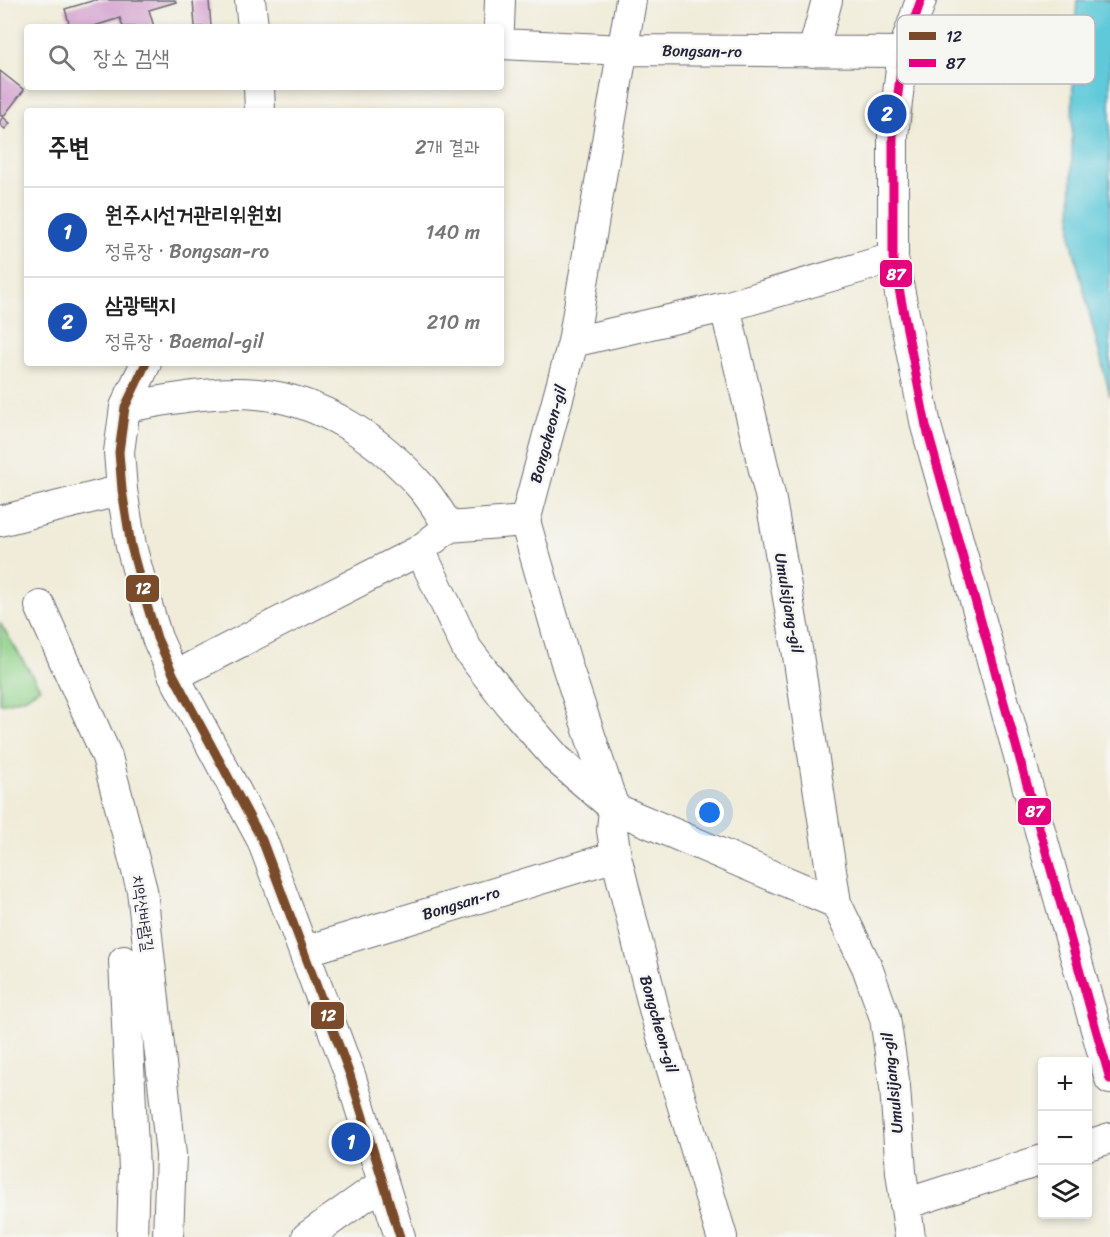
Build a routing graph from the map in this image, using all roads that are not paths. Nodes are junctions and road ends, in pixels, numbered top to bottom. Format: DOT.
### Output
graph roads {
  1 [pos="250,0"];
  2 [pos="500,0"];
  3 [pos="631,0"];
  4 [pos="827,0"];
  5 [pos="921,0"];
  6 [pos="916,15"];
  7 [pos="253,24"];
  8 [pos="499,24"];
  9 [pos="504,44"];
  10 [pos="623,50"];
  11 [pos="813,52"];
  12 [pos="897,52"];
  13 [pos="899,84"];
  14 [pos="259,90"];
  15 [pos="260,108"];
  16 [pos="893,258"];
  17 [pos="726,307"];
  18 [pos="573,342"];
  19 [pos="145,366"];
  20 [pos="125,407"];
  21 [pos="122,490"];
  22 [pos="0,521"];
  23 [pos="525,521"];
  24 [pos="449,527"];
  25 [pos="420,550"];
  26 [pos="40,606"];
  27 [pos="174,676"];
  28 [pos="614,808"];
  29 [pos="616,856"];
  30 [pos="836,903"];
  31 [pos="305,951"];
  32 [pos="124,961"];
  33 [pos="1110,1080"];
  34 [pos="1110,1138"];
  35 [pos="1092,1144"];
  36 [pos="1038,1161"];
  37 [pos="383,1186"];
  38 [pos="905,1204"];
  39 [pos="132,1237"];
  40 [pos="168,1237"];
  41 [pos="307,1237"];
  42 [pos="400,1237"];
  43 [pos="722,1237"];
  44 [pos="910,1237"];
  1 -- 7 [label="street"];
  2 -- 8 [label="street"];
  3 -- 10 [label="street, Bongcheon-gil"];
  4 -- 11 [label="street"];
  5 -- 6 [label="street"];
  9 -- 10 [label="street, Bongsan-ro"];
  10 -- 11 [label="street, Bongsan-ro"];
  10 -- 18 [label="street, Bongcheon-gil"];
  11 -- 12 [label="street, Bongsan-ro"];
  13 -- 16 [label="street"];
  14 -- 15 [label="street"];
  16 -- 17 [label="street"];
  16 -- 33 [label="street"];
  17 -- 18 [label="street"];
  17 -- 30 [label="street, Umulsijang-gil"];
  18 -- 23 [label="street, Bongcheon-gil"];
  19 -- 20 [label="street"];
  20 -- 21 [label="street"];
  20 -- 24 [label="street"];
  21 -- 22 [label="street"];
  21 -- 27 [label="street"];
  23 -- 24 [label="street"];
  23 -- 28 [label="street, Bongcheon-gil"];
  24 -- 25 [label="street"];
  25 -- 27 [label="street"];
  25 -- 28 [label="street"];
  26 -- 40 [label="street, 치악산바람길"];
  27 -- 31 [label="street"];
  28 -- 29 [label="street, Bongcheon-gil"];
  28 -- 30 [label="street"];
  29 -- 31 [label="street, Bongsan-ro"];
  29 -- 43 [label="street, Bongcheon-gil"];
  30 -- 38 [label="street, Umulsijang-gil"];
  31 -- 37 [label="street"];
  32 -- 39 [label="street"];
  34 -- 35 [label="street"];
  36 -- 38 [label="street"];
  37 -- 41 [label="street"];
  37 -- 42 [label="street"];
  38 -- 44 [label="street, Umulsijang-gil"];
}
